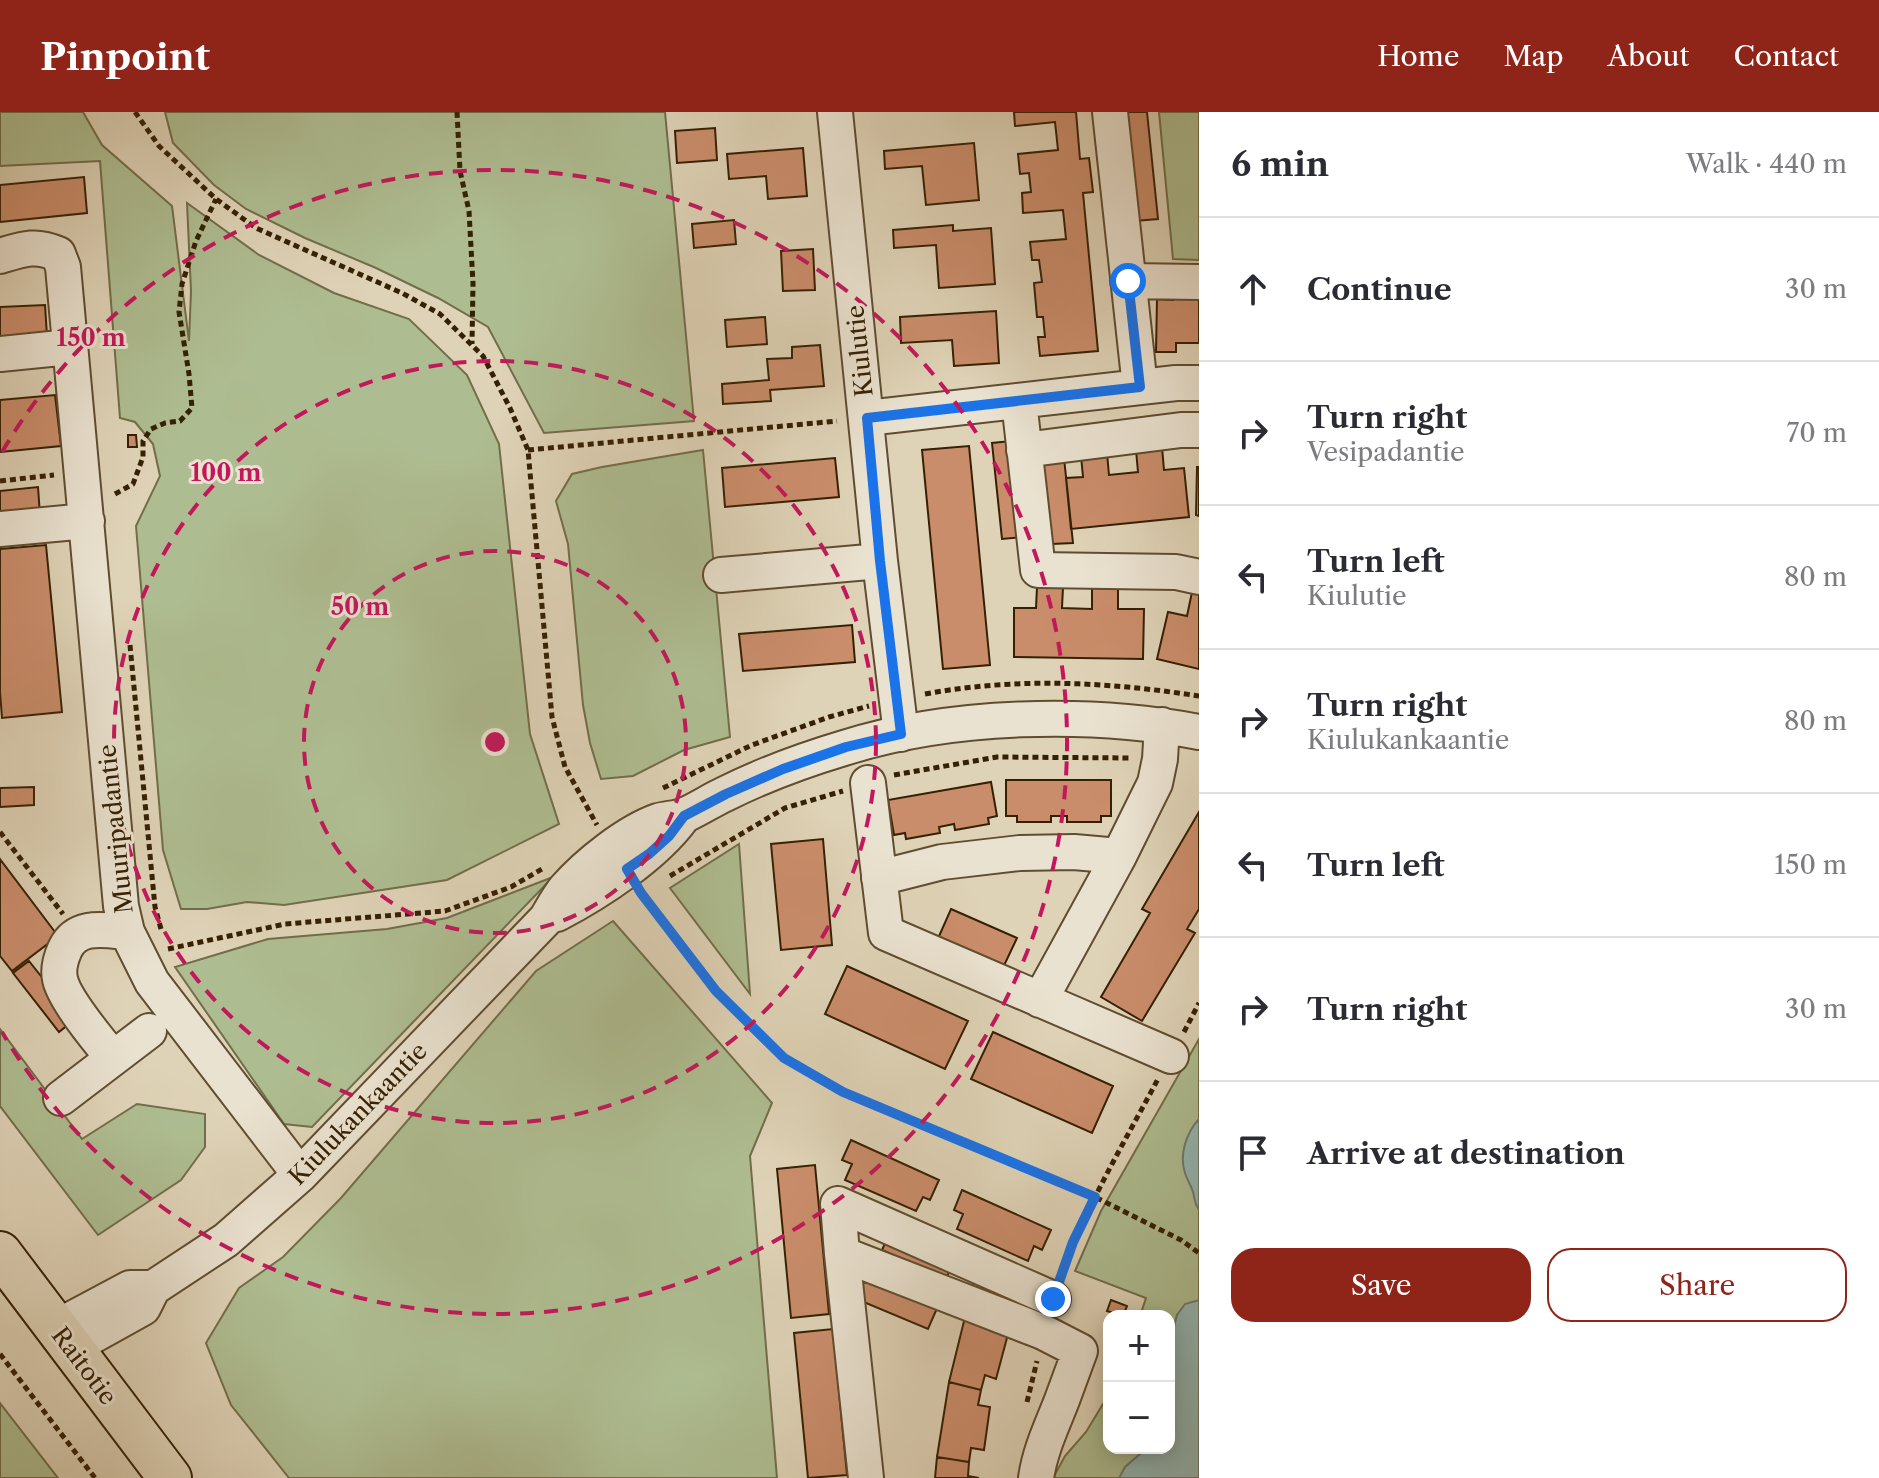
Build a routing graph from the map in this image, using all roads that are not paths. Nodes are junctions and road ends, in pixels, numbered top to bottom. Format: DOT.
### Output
graph roads {
  1 [pos="835,112"];
  2 [pos="1110,112"];
  3 [pos="0,256"];
  4 [pos="1128,281"];
  5 [pos="1199,282"];
  6 [pos="70,347"];
  7 [pos="0,354"];
  8 [pos="1187,383"];
  9 [pos="1140,387"];
  10 [pos="1019,401"];
  11 [pos="867,418"];
  12 [pos="1190,430"];
  13 [pos="1024,450"];
  14 [pos="87,521"];
  15 [pos="0,529"];
  16 [pos="880,561"];
  17 [pos="721,575"];
  18 [pos="1199,577"];
  19 [pos="1162,725"];
  20 [pos="1199,732"];
  21 [pos="901,734"];
  22 [pos="868,783"];
  23 [pos="1119,856"];
  24 [pos="879,878"];
  25 [pos="127,932"];
  26 [pos="1040,1000"];
  27 [pos="149,1031"];
  28 [pos="1171,1056"];
  29 [pos="113,1058"];
  30 [pos="61,1098"];
  31 [pos="300,1175"];
  32 [pos="0,1253"];
  33 [pos="842,1254"];
  34 [pos="1053,1299"];
  35 [pos="63,1338"];
  36 [pos="170,1478"];
  37 [pos="866,1478"];
  38 [pos="1036,1478"];
  1 -- 11 [label="street, Kiulutie"];
  2 -- 4 [label="street"];
  3 -- 6 [label="street, Muuripadantie"];
  4 -- 5 [label="street"];
  4 -- 9 [label="street"];
  6 -- 7 [label="street"];
  6 -- 14 [label="street, Muuripadantie"];
  8 -- 9 [label="street"];
  8 -- 12 [label="street"];
  9 -- 10 [label="street"];
  10 -- 11 [label="street"];
  10 -- 13 [label="street"];
  11 -- 16 [label="street, Kiulutie"];
  12 -- 13 [label="street"];
  13 -- 18 [label="street"];
  14 -- 15 [label="street"];
  14 -- 25 [label="street, Muuripadantie"];
  16 -- 17 [label="street"];
  16 -- 21 [label="street, Kiulutie"];
  19 -- 20 [label="street, Kiulukankaantie"];
  19 -- 21 [label="street, Kiulukankaantie"];
  19 -- 23 [label="street"];
  21 -- 31 [label="street, Kiulukankaantie"];
  22 -- 24 [label="street"];
  23 -- 24 [label="street"];
  23 -- 26 [label="street"];
  24 -- 26 [label="street"];
  25 -- 29 [label="street"];
  25 -- 31 [label="street, Muuripadantie"];
  26 -- 28 [label="street"];
  27 -- 29 [label="street"];
  29 -- 30 [label="street"];
  31 -- 35 [label="street, Kiulukankaantie"];
  32 -- 35 [label="main road, Raitotie"];
  33 -- 34 [label="street"];
  33 -- 37 [label="street"];
  33 -- 38 [label="street"];
  35 -- 36 [label="main road, Raitotie"];
}
